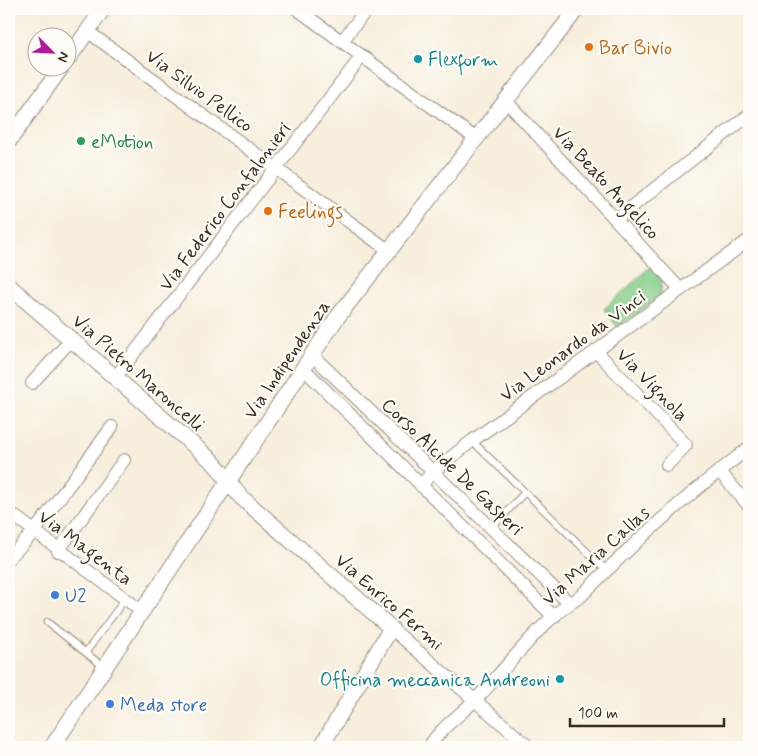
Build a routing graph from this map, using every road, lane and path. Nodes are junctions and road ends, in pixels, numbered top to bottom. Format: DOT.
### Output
graph roads {
  1 [pos="103,9"];
  2 [pos="297,9"];
  3 [pos="367,9"];
  4 [pos="577,9"];
  5 [pos="87,31"];
  6 [pos="342,41"];
  7 [pos="78,44"];
  8 [pos="362,56"];
  9 [pos="54,78"];
  10 [pos="505,100"];
  11 [pos="749,115"];
  12 [pos="475,138"];
  13 [pos="9,141"];
  14 [pos="276,169"];
  15 [pos="616,218"];
  16 [pos="749,240"];
  17 [pos="388,250"];
  18 [pos="9,281"];
  19 [pos="680,289"];
  20 [pos="14,291"];
  21 [pos="71,340"];
  22 [pos="596,351"];
  23 [pos="312,356"];
  24 [pos="303,368"];
  25 [pos="115,378"];
  26 [pos="32,383"];
  27 [pos="112,426"];
  28 [pos="472,441"];
  29 [pos="749,448"];
  30 [pos="124,460"];
  31 [pos="667,465"];
  32 [pos="719,471"];
  33 [pos="432,472"];
  34 [pos="228,482"];
  35 [pos="421,486"];
  36 [pos="525,492"];
  37 [pos="749,506"];
  38 [pos="9,512"];
  39 [pos="491,529"];
  40 [pos="34,532"];
  41 [pos="58,550"];
  42 [pos="9,558"];
  43 [pos="606,570"];
  44 [pos="125,600"];
  45 [pos="569,603"];
  46 [pos="142,612"];
  47 [pos="554,617"];
  48 [pos="47,622"];
  49 [pos="391,628"];
  50 [pos="86,652"];
  51 [pos="105,668"];
  52 [pos="475,700"];
  53 [pos="54,746"];
  54 [pos="321,747"];
  55 [pos="429,747"];
  56 [pos="529,747"];
  1 -- 5 [label="street"];
  2 -- 6 [label="street"];
  3 -- 6 [label="street"];
  4 -- 10 [label="street, Via Indipendenza"];
  5 -- 7 [label="street"];
  5 -- 14 [label="street, Via Silvio Pellico"];
  6 -- 8 [label="street"];
  8 -- 12 [label="street"];
  8 -- 14 [label="street, Via Federico Confalonieri"];
  9 -- 13 [label="street"];
  10 -- 12 [label="street, Via Indipendenza"];
  10 -- 15 [label="street, Via Beato Angelico"];
  11 -- 15 [label="street"];
  12 -- 17 [label="street, Via Indipendenza"];
  14 -- 17 [label="street, Via Silvio Pellico"];
  14 -- 25 [label="street, Via Federico Confalonieri"];
  15 -- 19 [label="street, Via Beato Angelico"];
  16 -- 19 [label="street, Via Leonardo da Vinci"];
  17 -- 23 [label="street, Via Indipendenza"];
  18 -- 20 [label="street, Via Pietro Maroncelli"];
  19 -- 22 [label="street, Via Leonardo da Vinci"];
  20 -- 21 [label="street, Via Pietro Maroncelli"];
  21 -- 25 [label="street, Via Pietro Maroncelli"];
  21 -- 26 [label="street"];
  22 -- 28 [label="street, Via Leonardo da Vinci"];
  22 -- 31 [label="street, Via Vignola"];
  23 -- 24 [label="street, Via Indipendenza"];
  23 -- 33 [label="street, Corso Alcide De Gasperi"];
  24 -- 34 [label="street, Via Indipendenza"];
  24 -- 35 [label="street, Corso Alcide De Gasperi"];
  25 -- 34 [label="street, Via Pietro Maroncelli"];
  27 -- 40 [label="street"];
  28 -- 33 [label="street, Via Leonardo da Vinci"];
  28 -- 36 [label="lane"];
  29 -- 32 [label="street, Via Maria Callas"];
  30 -- 41 [label="street"];
  32 -- 37 [label="street"];
  32 -- 43 [label="street, Via Maria Callas"];
  33 -- 35 [label="street, Via Leonardo da Vinci"];
  33 -- 39 [label="street, Corso Alcide De Gasperi"];
  34 -- 46 [label="street, Via Indipendenza"];
  34 -- 49 [label="street, Via Enrico Fermi"];
  35 -- 47 [label="street, Corso Alcide De Gasperi"];
  36 -- 39 [label="lane"];
  36 -- 43 [label="lane"];
  38 -- 40 [label="street, Via Magenta"];
  39 -- 45 [label="street, Corso Alcide De Gasperi"];
  40 -- 41 [label="street, Via Magenta"];
  40 -- 42 [label="street"];
  41 -- 44 [label="street, Via Magenta"];
  43 -- 45 [label="street, Via Maria Callas"];
  44 -- 46 [label="street, Via Magenta"];
  44 -- 50 [label="lane"];
  45 -- 47 [label="street, Via Maria Callas"];
  46 -- 51 [label="street, Via Indipendenza"];
  47 -- 52 [label="street, Via Maria Callas"];
  48 -- 50 [label="lane"];
  49 -- 52 [label="street, Via Enrico Fermi"];
  49 -- 54 [label="street"];
  50 -- 51 [label="lane"];
  51 -- 53 [label="street, Via Indipendenza"];
  52 -- 55 [label="street, Via Maria Callas"];
  52 -- 56 [label="street, Via Enrico Fermi"];
}
